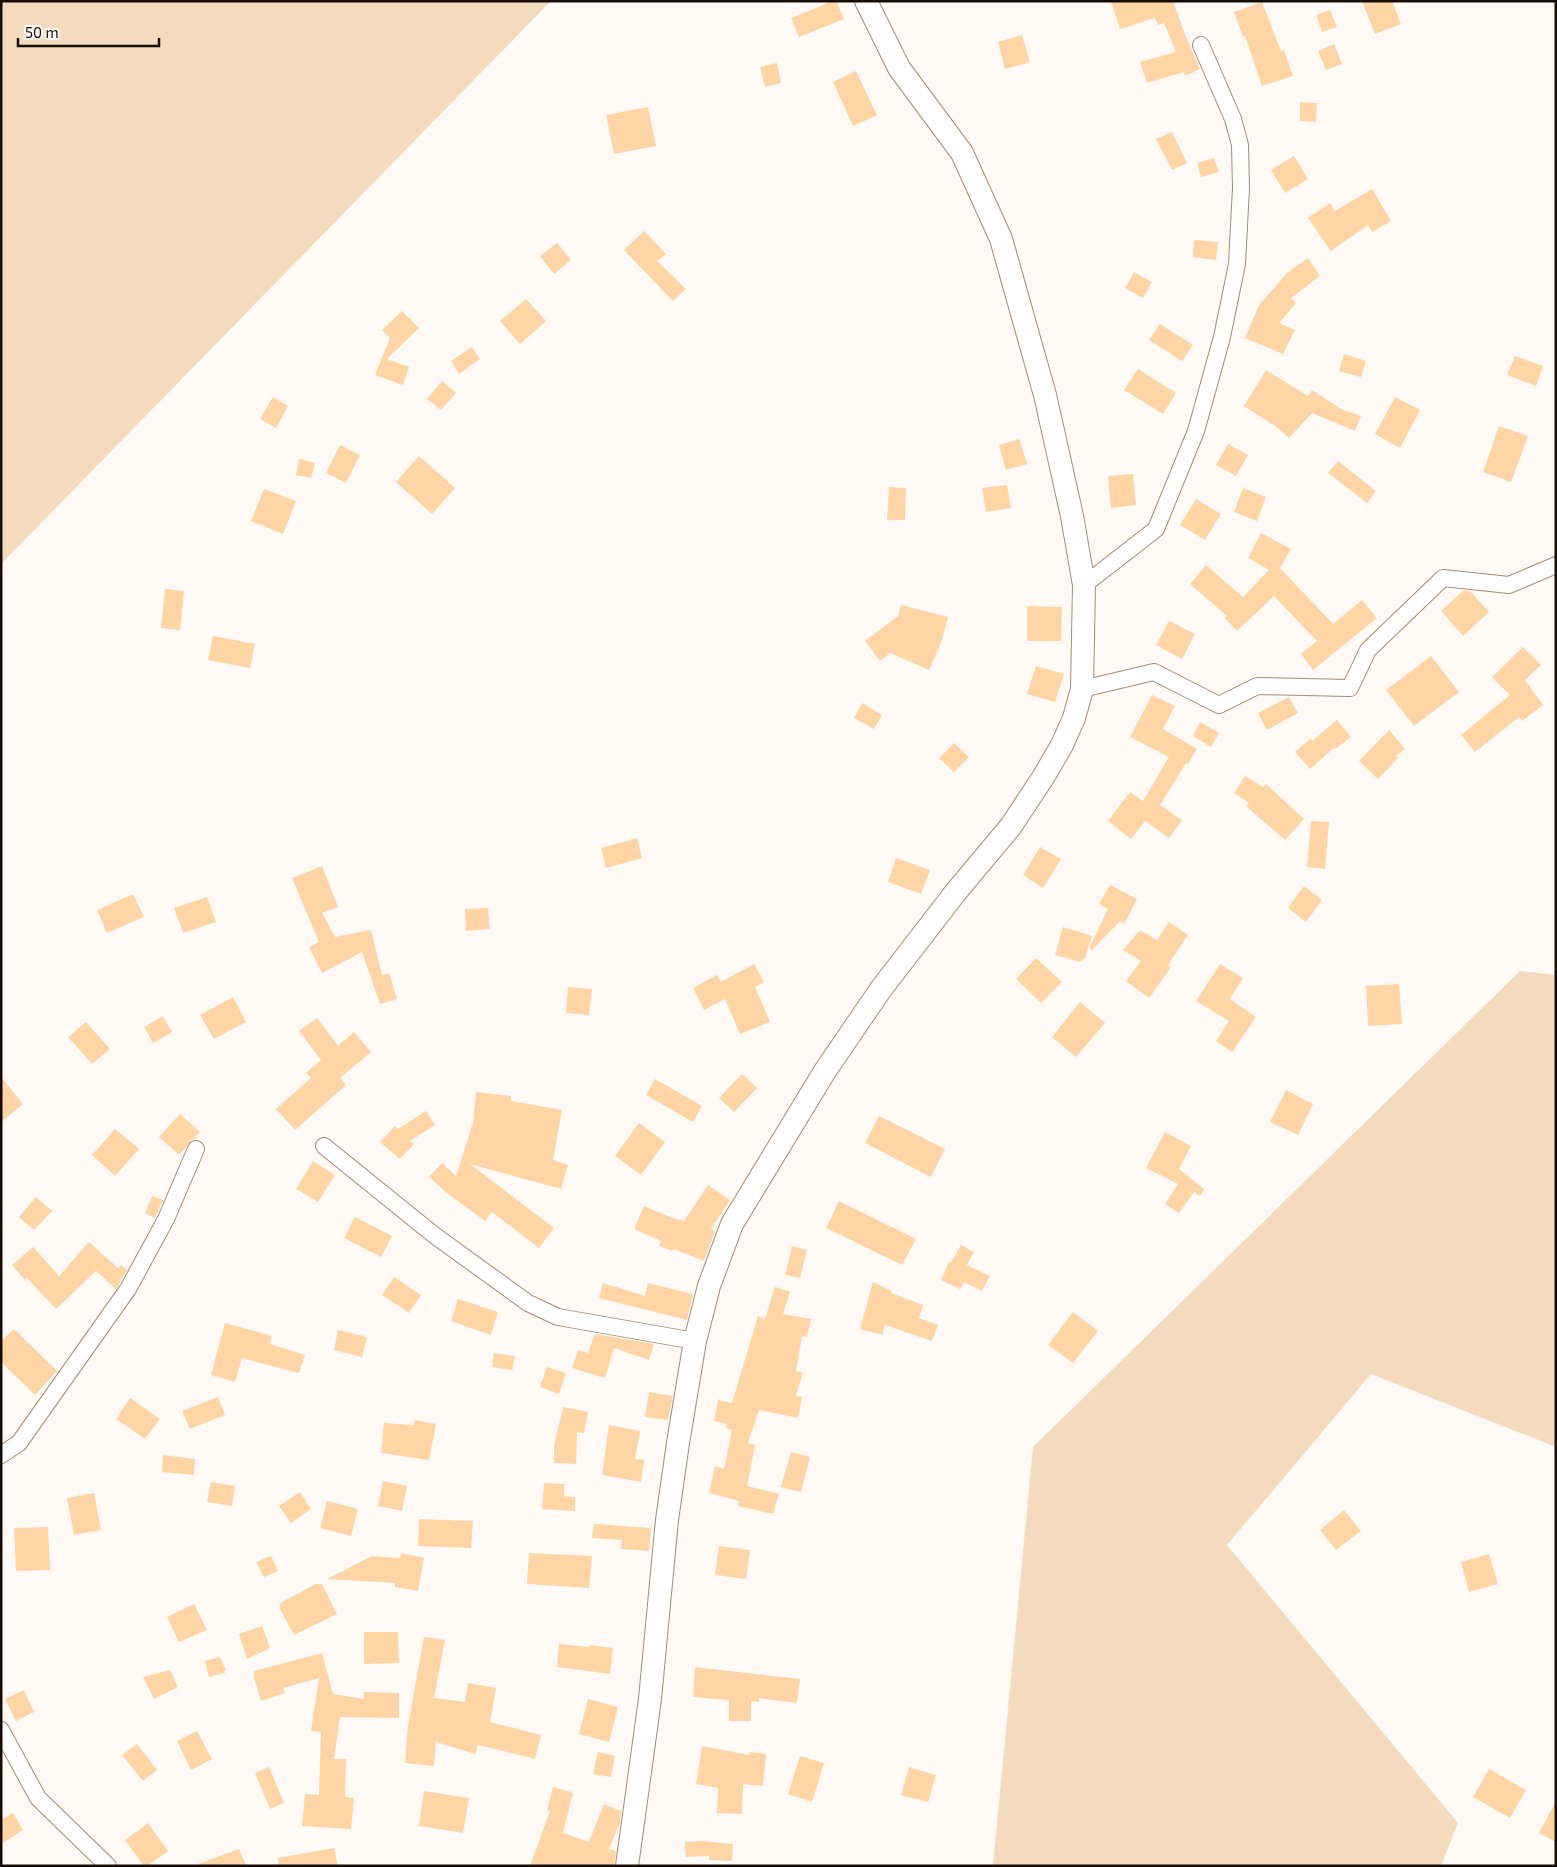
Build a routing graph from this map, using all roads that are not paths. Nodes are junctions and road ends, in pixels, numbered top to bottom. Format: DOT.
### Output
graph roads {
  1 [pos="866,1"];
  2 [pos="1201,45"];
  3 [pos="1556,565"];
  4 [pos="1084,585"];
  5 [pos="1082,689"];
  6 [pos="324,1146"];
  7 [pos="196,1149"];
  8 [pos="695,1341"];
  9 [pos="1,1456"];
  10 [pos="1,1730"];
  11 [pos="108,1866"];
  12 [pos="627,1866"];
  1 -- 4 [label="main road"];
  2 -- 4 [label="street"];
  3 -- 5 [label="street"];
  4 -- 5 [label="main road"];
  5 -- 8 [label="main road"];
  6 -- 8 [label="street"];
  7 -- 9 [label="street"];
  8 -- 12 [label="main road"];
  10 -- 11 [label="street"];
}
